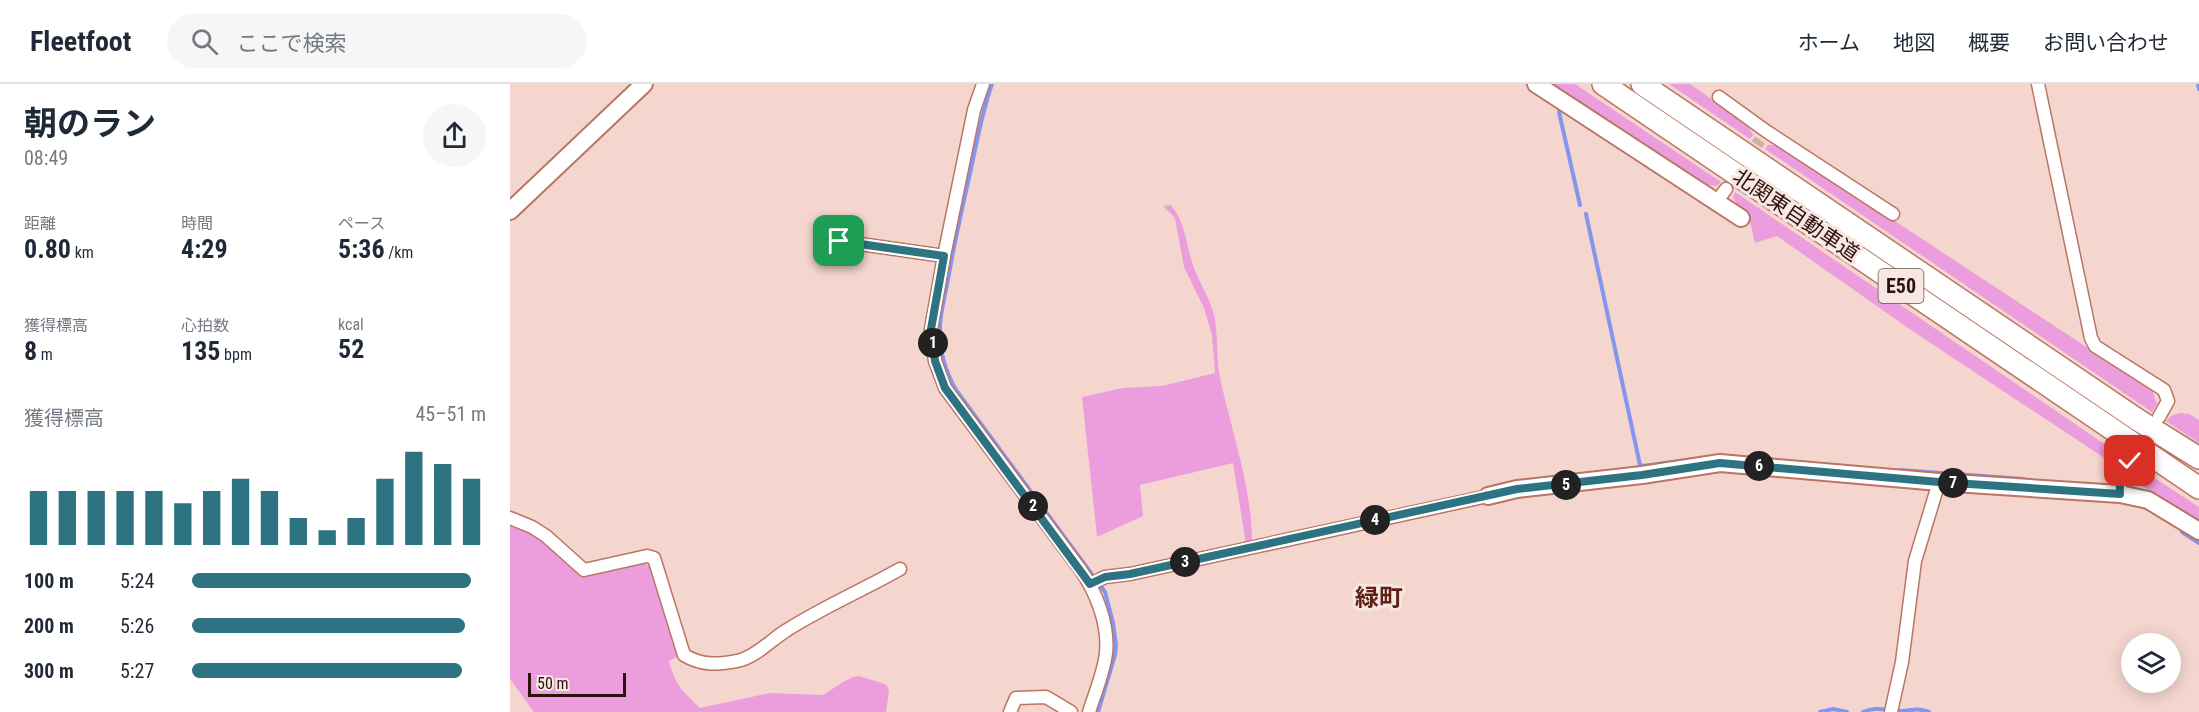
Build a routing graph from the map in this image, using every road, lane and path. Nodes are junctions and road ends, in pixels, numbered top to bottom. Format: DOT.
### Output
graph roads {
  1 [pos="644,84"];
  2 [pos="983,84"];
  3 [pos="1536,84"];
  4 [pos="1603,84"];
  5 [pos="1642,84"];
  6 [pos="2038,84"];
  7 [pos="1719,97"];
  8 [pos="510,211"];
  9 [pos="1893,214"];
  10 [pos="1742,218"];
  11 [pos="839,241"];
  12 [pos="944,256"];
  13 [pos="2159,417"];
  14 [pos="2199,458"];
  15 [pos="2130,461"];
  16 [pos="1939,482"];
  17 [pos="2199,488"];
  18 [pos="2120,494"];
  19 [pos="1488,496"];
  20 [pos="510,518"];
  21 [pos="2199,531"];
  22 [pos="900,569"];
  23 [pos="1090,584"];
  24 [pos="1892,709"];
  25 [pos="1010,712"];
  26 [pos="1071,712"];
  27 [pos="1089,712"];
  1 -- 8 [label="street"];
  2 -- 12 [label="street"];
  3 -- 10 [label="street"];
  4 -- 17 [label="highway, 北関東自動車道 / E50"];
  5 -- 14 [label="highway, 北関東自動車道 / E50"];
  6 -- 13 [label="street"];
  7 -- 9 [label="street"];
  11 -- 12 [label="street"];
  12 -- 23 [label="street"];
  15 -- 18 [label="street"];
  16 -- 18 [label="street"];
  16 -- 19 [label="street"];
  16 -- 24 [label="street"];
  18 -- 21 [label="street"];
  19 -- 23 [label="street"];
  20 -- 22 [label="street"];
  23 -- 27 [label="street"];
  25 -- 26 [label="street"];
}
